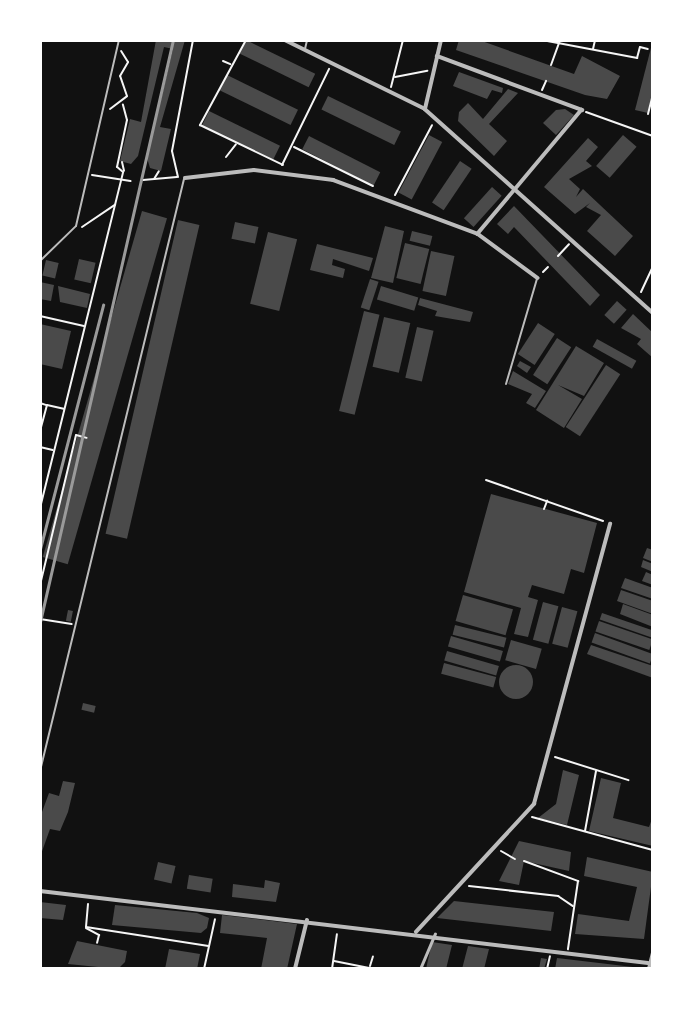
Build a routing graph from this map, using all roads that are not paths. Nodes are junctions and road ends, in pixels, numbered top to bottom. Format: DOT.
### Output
graph roads {
  1 [pos="118,40"];
  2 [pos="285,40"];
  3 [pos="307,40"];
  4 [pos="441,40"];
  5 [pos="305,50"];
  6 [pos="437,57"];
  7 [pos="425,109"];
  8 [pos="185,178"];
  9 [pos="516,190"];
  10 [pos="478,234"];
  11 [pos="40,261"];
  12 [pos="538,278"];
  13 [pos="653,313"];
  14 [pos="506,384"];
  15 [pos="610,524"];
  16 [pos="40,771"];
  17 [pos="40,891"];
  18 [pos="307,919"];
  19 [pos="416,932"];
  20 [pos="435,934"];
  21 [pos="653,953"];
  22 [pos="648,963"];
  23 [pos="295,969"];
  24 [pos="420,969"];
  25 [pos="649,969"];
  1 -- 11 [label="lane"];
  2 -- 5 [label="street"];
  3 -- 5 [label="lane"];
  4 -- 6 [label="street"];
  5 -- 7 [label="street"];
  6 -- 7 [label="street"];
  6 -- 9 [label="street"];
  7 -- 9 [label="street"];
  8 -- 10 [label="street"];
  8 -- 16 [label="lane"];
  9 -- 10 [label="street"];
  9 -- 13 [label="street"];
  10 -- 12 [label="street"];
  12 -- 14 [label="lane"];
  15 -- 19 [label="street"];
  17 -- 18 [label="street"];
  18 -- 19 [label="street"];
  18 -- 23 [label="street"];
  19 -- 20 [label="street"];
  20 -- 22 [label="street"];
  20 -- 24 [label="street"];
  21 -- 22 [label="street"];
  22 -- 25 [label="street"];
}
